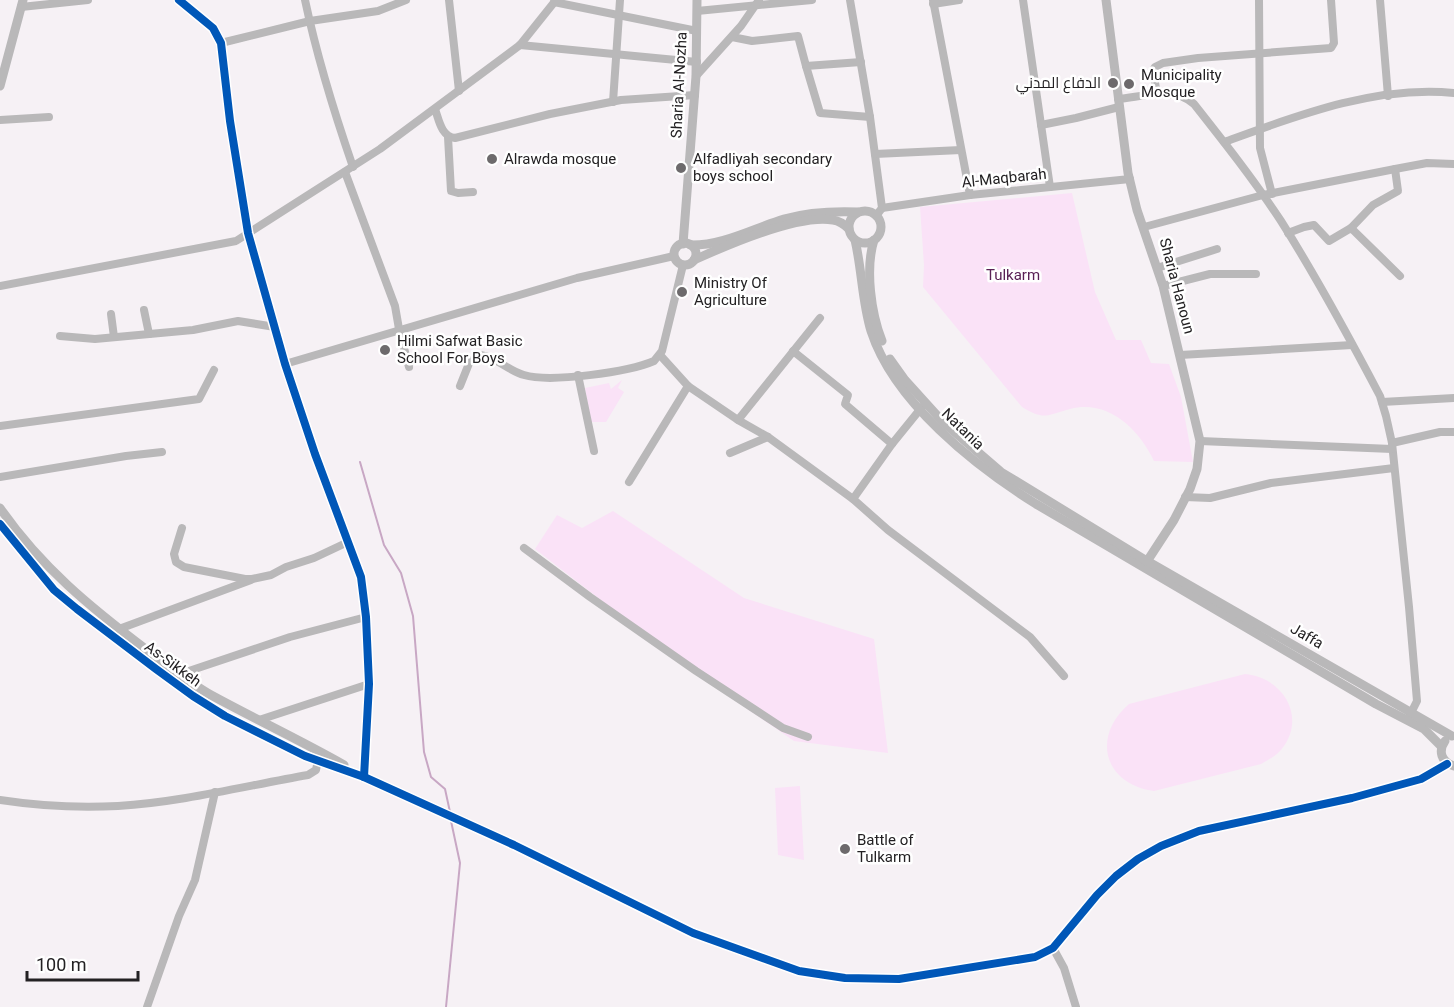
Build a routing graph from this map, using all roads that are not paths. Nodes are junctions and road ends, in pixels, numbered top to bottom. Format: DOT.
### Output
graph roads {
  1 [pos="88,0"];
  2 [pos="179,0"];
  3 [pos="305,0"];
  4 [pos="405,0"];
  5 [pos="449,0"];
  6 [pos="620,0"];
  7 [pos="697,0"];
  8 [pos="812,0"];
  9 [pos="850,0"];
  10 [pos="960,0"];
  11 [pos="1023,0"];
  12 [pos="1106,0"];
  13 [pos="1259,0"];
  14 [pos="1331,0"];
  15 [pos="1380,0"];
  16 [pos="555,1"];
  17 [pos="933,2"];
  18 [pos="22,3"];
  19 [pos="757,3"];
  20 [pos="697,12"];
  21 [pos="618,17"];
  22 [pos="310,21"];
  23 [pos="697,31"];
  24 [pos="732,37"];
  25 [pos="221,43"];
  26 [pos="520,45"];
  27 [pos="4,53"];
  28 [pos="1259,53"];
  29 [pos="617,54"];
  30 [pos="697,62"];
  31 [pos="861,62"];
  32 [pos="806,66"];
  33 [pos="696,76"];
  34 [pos="0,86"];
  35 [pos="459,91"];
  36 [pos="1454,93"];
  37 [pos="695,95"];
  38 [pos="1157,95"];
  39 [pos="1388,96"];
  40 [pos="613,102"];
  41 [pos="1119,103"];
  42 [pos="435,109"];
  43 [pos="49,117"];
  44 [pos="870,117"];
  45 [pos="0,120"];
  46 [pos="1041,125"];
  47 [pos="1260,130"];
  48 [pos="448,137"];
  49 [pos="1224,142"];
  50 [pos="961,150"];
  51 [pos="875,154"];
  52 [pos="1454,164"];
  53 [pos="353,167"];
  54 [pos="1395,169"];
  55 [pos="345,172"];
  56 [pos="1130,179"];
  57 [pos="1050,187"];
  58 [pos="472,192"];
  59 [pos="1272,194"];
  60 [pos="970,195"];
  61 [pos="1263,195"];
  62 [pos="882,208"];
  63 [pos="858,212"];
  64 [pos="876,216"];
  65 [pos="1144,227"];
  66 [pos="1351,228"];
  67 [pos="849,229"];
  68 [pos="248,233"];
  69 [pos="1288,233"];
  70 [pos="855,240"];
  71 [pos="874,240"];
  72 [pos="687,244"];
  73 [pos="1217,249"];
  74 [pos="675,256"];
  75 [pos="694,260"];
  76 [pos="683,265"];
  77 [pos="1158,268"];
  78 [pos="1256,274"];
  79 [pos="1400,276"];
  80 [pos="0,286"];
  81 [pos="1163,286"];
  82 [pos="144,310"];
  83 [pos="111,314"];
  84 [pos="820,318"];
  85 [pos="275,327"];
  86 [pos="399,329"];
  87 [pos="149,334"];
  88 [pos="60,336"];
  89 [pos="114,337"];
  90 [pos="1352,345"];
  91 [pos="793,351"];
  92 [pos="660,355"];
  93 [pos="1180,355"];
  94 [pos="285,364"];
  95 [pos="410,367"];
  96 [pos="214,370"];
  97 [pos="578,375"];
  98 [pos="460,386"];
  99 [pos="688,386"];
  100 [pos="1454,398"];
  101 [pos="1382,402"];
  102 [pos="923,406"];
  103 [pos="738,420"];
  104 [pos="0,426"];
  105 [pos="1454,432"];
  106 [pos="768,437"];
  107 [pos="1200,441"];
  108 [pos="892,444"];
  109 [pos="1392,446"];
  110 [pos="594,451"];
  111 [pos="162,452"];
  112 [pos="730,453"];
  113 [pos="1394,468"];
  114 [pos="0,477"];
  115 [pos="629,482"];
  116 [pos="1185,497"];
  117 [pos="853,500"];
  118 [pos="0,508"];
  119 [pos="0,524"];
  120 [pos="182,528"];
  121 [pos="348,542"];
  122 [pos="524,548"];
  123 [pos="1145,564"];
  124 [pos="252,579"];
  125 [pos="366,617"];
  126 [pos="119,629"];
  127 [pos="182,674"];
  128 [pos="1064,676"];
  129 [pos="369,684"];
  130 [pos="1409,717"];
  131 [pos="261,719"];
  132 [pos="1453,736"];
  133 [pos="808,737"];
  134 [pos="1441,746"];
  135 [pos="318,760"];
  136 [pos="1451,765"];
  137 [pos="364,777"];
  138 [pos="215,792"];
  139 [pos="0,800"];
  140 [pos="1053,948"];
  141 [pos="147,1007"];
  142 [pos="1076,1007"];
  1 -- 18 [label="street"];
  2 -- 25 [label="street"];
  3 -- 22 [label="street"];
  4 -- 22 [label="street"];
  5 -- 35 [label="street"];
  6 -- 21 [label="street"];
  7 -- 20 [label="street, Sharia Al-Nozha"];
  8 -- 19 [label="street"];
  9 -- 31 [label="street"];
  10 -- 17 [label="street"];
  11 -- 46 [label="street"];
  12 -- 41 [label="street, Sharia Hanoun"];
  13 -- 28 [label="street"];
  14 -- 28 [label="street"];
  15 -- 39 [label="street"];
  16 -- 21 [label="street"];
  16 -- 26 [label="street"];
  17 -- 50 [label="street"];
  18 -- 27 [label="street"];
  19 -- 20 [label="street"];
  19 -- 24 [label="street"];
  20 -- 23 [label="street, Sharia Al-Nozha"];
  21 -- 23 [label="street"];
  21 -- 29 [label="street"];
  22 -- 25 [label="street"];
  22 -- 53 [label="street"];
  23 -- 30 [label="street, Sharia Al-Nozha"];
  24 -- 32 [label="street"];
  24 -- 33 [label="street"];
  25 -- 68 [label="street"];
  26 -- 29 [label="street"];
  26 -- 35 [label="street"];
  27 -- 34 [label="street"];
  28 -- 38 [label="street"];
  28 -- 47 [label="street"];
  29 -- 30 [label="street"];
  29 -- 40 [label="street"];
  30 -- 33 [label="street, Sharia Al-Nozha"];
  31 -- 32 [label="street"];
  31 -- 44 [label="street"];
  32 -- 44 [label="street"];
  33 -- 37 [label="street, Sharia Al-Nozha"];
  35 -- 42 [label="street"];
  36 -- 39 [label="street"];
  37 -- 40 [label="street"];
  37 -- 72 [label="street, Sharia Al-Nozha"];
  38 -- 41 [label="street"];
  38 -- 49 [label="street"];
  39 -- 47 [label="street"];
  40 -- 48 [label="street"];
  41 -- 46 [label="street"];
  41 -- 56 [label="street, Sharia Hanoun"];
  42 -- 48 [label="street"];
  42 -- 53 [label="street"];
  43 -- 45 [label="street"];
  44 -- 51 [label="street"];
  46 -- 57 [label="street"];
  47 -- 49 [label="street"];
  47 -- 59 [label="street"];
  48 -- 58 [label="street"];
  49 -- 61 [label="street"];
  50 -- 51 [label="street"];
  50 -- 60 [label="street"];
  51 -- 62 [label="street"];
  52 -- 54 [label="street"];
  53 -- 55 [label="street"];
  54 -- 59 [label="street"];
  54 -- 66 [label="street"];
  55 -- 68 [label="street"];
  55 -- 86 [label="street"];
  56 -- 57 [label="street, Al-Maqbarah"];
  56 -- 65 [label="street, Sharia Hanoun"];
  57 -- 60 [label="street, Al-Maqbarah"];
  59 -- 61 [label="street"];
  60 -- 62 [label="street, Al-Maqbarah"];
  61 -- 65 [label="street"];
  61 -- 69 [label="street"];
  62 -- 64 [label="street"];
  63 -- 64 [label="street"];
  63 -- 67 [label="street"];
  63 -- 72 [label="street"];
  64 -- 71 [label="street"];
  65 -- 77 [label="street, Sharia Hanoun"];
  66 -- 69 [label="street"];
  66 -- 79 [label="street"];
  67 -- 70 [label="street"];
  67 -- 75 [label="street"];
  68 -- 80 [label="street"];
  68 -- 85 [label="street"];
  69 -- 90 [label="street"];
  70 -- 71 [label="street"];
  70 -- 102 [label="street, Natania"];
  71 -- 102 [label="street, Natania"];
  72 -- 74 [label="street"];
  72 -- 75 [label="street"];
  73 -- 77 [label="street"];
  74 -- 76 [label="street"];
  74 -- 86 [label="street"];
  75 -- 76 [label="street"];
  76 -- 92 [label="street"];
  77 -- 81 [label="street, Sharia Hanoun"];
  78 -- 81 [label="street"];
  81 -- 93 [label="street, Sharia Hanoun"];
  82 -- 87 [label="street"];
  83 -- 89 [label="street"];
  84 -- 91 [label="street"];
  85 -- 87 [label="street"];
  85 -- 94 [label="street"];
  86 -- 94 [label="street"];
  86 -- 95 [label="street"];
  87 -- 89 [label="street"];
  88 -- 89 [label="street"];
  90 -- 93 [label="street"];
  90 -- 101 [label="street"];
  91 -- 103 [label="street"];
  91 -- 108 [label="street"];
  92 -- 97 [label="street"];
  92 -- 99 [label="street"];
  93 -- 107 [label="street, Sharia Hanoun"];
  94 -- 121 [label="street"];
  96 -- 104 [label="street"];
  97 -- 98 [label="street"];
  97 -- 110 [label="street"];
  99 -- 103 [label="street"];
  99 -- 115 [label="street"];
  100 -- 101 [label="street"];
  101 -- 109 [label="street"];
  102 -- 108 [label="street"];
  102 -- 123 [label="street, Natania"];
  103 -- 106 [label="street"];
  105 -- 109 [label="street"];
  106 -- 112 [label="street"];
  106 -- 117 [label="street"];
  107 -- 109 [label="street"];
  107 -- 116 [label="street, Sharia Hanoun"];
  108 -- 117 [label="street"];
  109 -- 113 [label="street"];
  111 -- 114 [label="street"];
  113 -- 116 [label="street"];
  113 -- 130 [label="street"];
  116 -- 123 [label="street, Sharia Hanoun"];
  117 -- 128 [label="street"];
  118 -- 126 [label="street, As-Sikkeh"];
  119 -- 135 [label="street, As-Sikkeh"];
  120 -- 124 [label="street"];
  121 -- 124 [label="street"];
  121 -- 125 [label="street"];
  122 -- 133 [label="street"];
  123 -- 130 [label="street, Jaffa"];
  124 -- 126 [label="street"];
  125 -- 127 [label="street"];
  125 -- 129 [label="street"];
  126 -- 127 [label="street, As-Sikkeh"];
  127 -- 131 [label="street, As-Sikkeh"];
  129 -- 131 [label="street"];
  129 -- 137 [label="street"];
  130 -- 132 [label="street, Jaffa"];
  130 -- 134 [label="street, Jaffa"];
  131 -- 137 [label="street, As-Sikkeh"];
  132 -- 134 [label="street"];
  134 -- 136 [label="street"];
  135 -- 137 [label="street, As-Sikkeh"];
  135 -- 138 [label="street"];
  136 -- 140 [label="street"];
  137 -- 140 [label="street"];
  138 -- 139 [label="street"];
  138 -- 141 [label="street"];
  140 -- 142 [label="street"];
}
